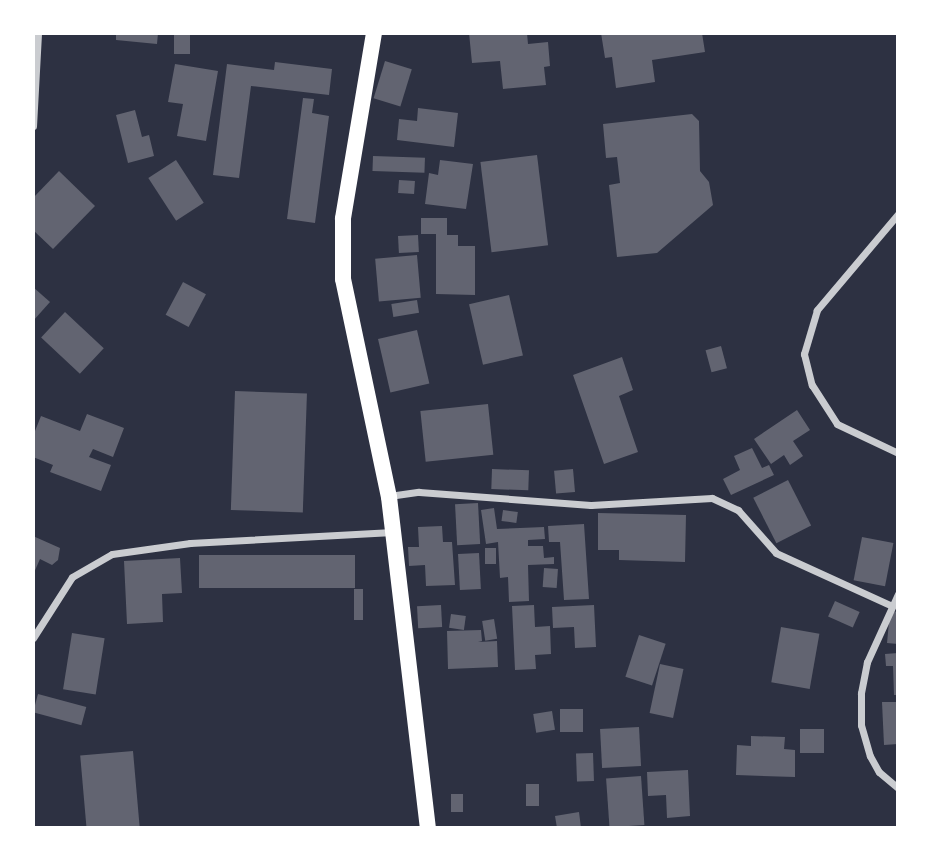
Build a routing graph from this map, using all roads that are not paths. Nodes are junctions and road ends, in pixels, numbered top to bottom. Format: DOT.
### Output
graph roads {
  1 [pos="38,33"];
  2 [pos="374,33"];
  3 [pos="33,126"];
  4 [pos="898,214"];
  5 [pos="898,453"];
  6 [pos="389,496"];
  7 [pos="393,532"];
  8 [pos="898,594"];
  9 [pos="890,605"];
  10 [pos="33,638"];
  11 [pos="898,788"];
  12 [pos="428,828"];
  1 -- 3 [label="street"];
  2 -- 6 [label="main road"];
  4 -- 5 [label="street"];
  6 -- 7 [label="main road"];
  6 -- 9 [label="street"];
  7 -- 10 [label="street"];
  7 -- 12 [label="main road"];
  8 -- 9 [label="street"];
  9 -- 11 [label="street"];
}
